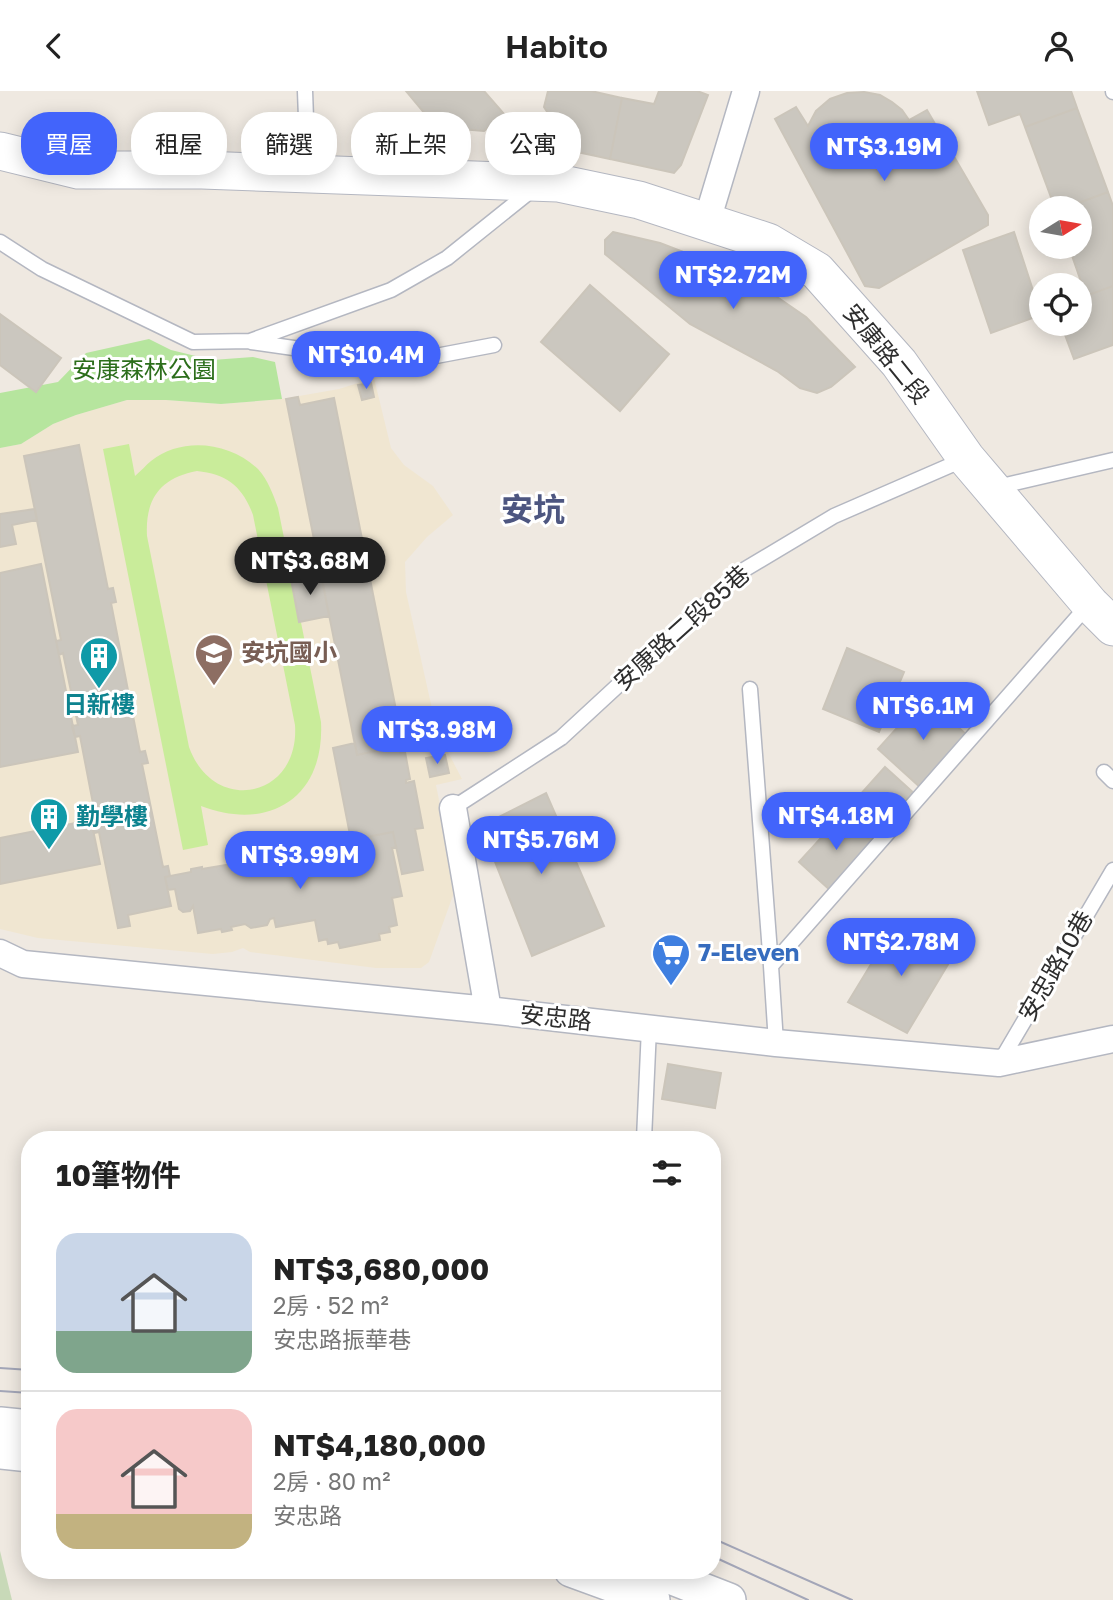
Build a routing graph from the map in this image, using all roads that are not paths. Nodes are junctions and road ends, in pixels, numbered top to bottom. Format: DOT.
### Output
graph roads {
  1 [pos="305,91"];
  2 [pos="746,91"];
  3 [pos="306,112"];
  4 [pos="0,151"];
  5 [pos="241,172"];
  6 [pos="337,174"];
  7 [pos="542,182"];
  8 [pos="706,221"];
  9 [pos="0,242"];
  10 [pos="250,341"];
  11 [pos="494,345"];
  12 [pos="967,458"];
  13 [pos="1113,460"];
  14 [pos="991,488"];
  15 [pos="1101,615"];
  16 [pos="750,689"];
  17 [pos="453,808"];
  18 [pos="1113,870"];
  19 [pos="0,953"];
  20 [pos="771,966"];
  21 [pos="488,1010"];
  22 [pos="649,1028"];
  23 [pos="1113,1039"];
  24 [pos="776,1043"];
  25 [pos="999,1063"];
  26 [pos="644,1131"];
  27 [pos="0,1424"];
  28 [pos="21,1426"];
  29 [pos="0,1452"];
  30 [pos="21,1454"];
  31 [pos="596,1579"];
  32 [pos="675,1579"];
  33 [pos="653,1600"];
  34 [pos="729,1600"];
  1 -- 3 [label="lane"];
  2 -- 8 [label="street"];
  4 -- 5 [label="main road, 安康路二段"];
  6 -- 7 [label="main road, 安康路二段"];
  7 -- 8 [label="main road, 安康路二段"];
  7 -- 10 [label="lane"];
  8 -- 12 [label="main road, 安康路二段"];
  9 -- 10 [label="lane"];
  10 -- 11 [label="lane"];
  12 -- 14 [label="main road, 安康路二段"];
  12 -- 17 [label="lane, 安康路二段85巷"];
  13 -- 14 [label="lane"];
  14 -- 15 [label="main road, 安康路二段"];
  15 -- 20 [label="lane"];
  16 -- 20 [label="lane"];
  17 -- 21 [label="street"];
  18 -- 25 [label="lane, 安忠路10巷"];
  19 -- 21 [label="street, 安忠路"];
  20 -- 24 [label="lane"];
  21 -- 22 [label="street, 安忠路"];
  22 -- 24 [label="street, 安忠路"];
  22 -- 26 [label="lane"];
  23 -- 25 [label="street, 安忠路"];
  24 -- 25 [label="street, 安忠路"];
  27 -- 28 [label="street"];
  29 -- 30 [label="street"];
  31 -- 33 [label="street"];
  32 -- 34 [label="street"];
}
